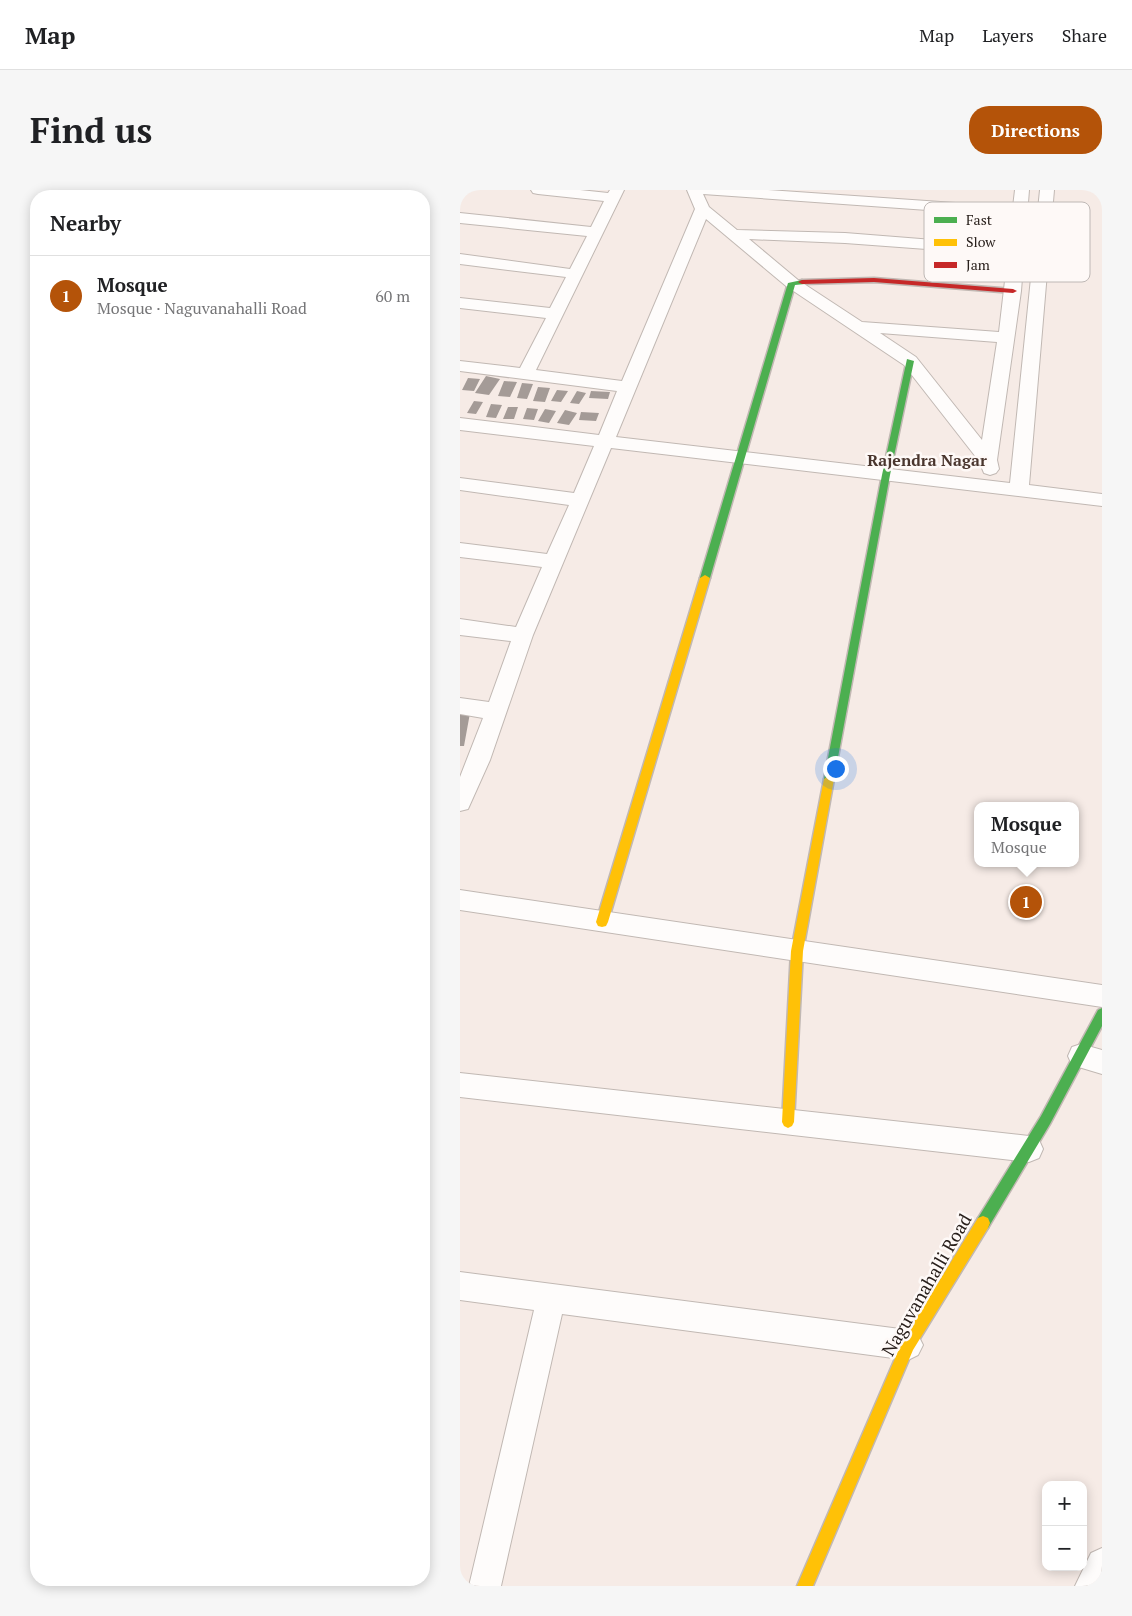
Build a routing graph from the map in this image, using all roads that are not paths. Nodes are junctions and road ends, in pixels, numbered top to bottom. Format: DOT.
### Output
graph roads {
  1 [pos="538,190"];
  2 [pos="694,190"];
  3 [pos="704,190"];
  4 [pos="615,194"];
  5 [pos="924,205"];
  6 [pos="703,209"];
  7 [pos="460,218"];
  8 [pos="596,232"];
  9 [pos="733,234"];
  10 [pos="924,244"];
  11 [pos="460,259"];
  12 [pos="576,274"];
  13 [pos="1014,282"];
  14 [pos="1038,282"];
  15 [pos="792,283"];
  16 [pos="1013,291"];
  17 [pos="460,303"];
  18 [pos="556,314"];
  19 [pos="859,327"];
  20 [pos="1006,338"];
  21 [pos="910,361"];
  22 [pos="460,366"];
  23 [pos="526,374"];
  24 [pos="628,388"];
  25 [pos="460,424"];
  26 [pos="603,442"];
  27 [pos="740,458"];
  28 [pos="988,460"];
  29 [pos="886,475"];
  30 [pos="460,484"];
  31 [pos="994,487"];
  32 [pos="1019,490"];
  33 [pos="579,500"];
  34 [pos="1102,500"];
  35 [pos="460,550"];
  36 [pos="553,562"];
  37 [pos="460,627"];
  38 [pos="523,635"];
  39 [pos="460,706"];
  40 [pos="496,711"];
  41 [pos="461,796"];
  42 [pos="460,900"];
  43 [pos="602,922"];
  44 [pos="797,951"];
  45 [pos="1102,996"];
  46 [pos="1102,1014"];
  47 [pos="1092,1059"];
  48 [pos="460,1085"];
  49 [pos="788,1122"];
  50 [pos="1029,1149"];
  51 [pos="461,1290"];
  52 [pos="551,1298"];
  53 [pos="908,1345"];
  54 [pos="1102,1564"];
  55 [pos="485,1586"];
  56 [pos="805,1586"];
  57 [pos="1091,1586"];
  1 -- 4 [label="street"];
  2 -- 6 [label="street"];
  3 -- 5 [label="street"];
  4 -- 8 [label="street"];
  6 -- 9 [label="street"];
  6 -- 24 [label="street"];
  7 -- 8 [label="street"];
  8 -- 12 [label="street"];
  9 -- 10 [label="street"];
  9 -- 15 [label="street"];
  11 -- 12 [label="street"];
  12 -- 18 [label="street"];
  13 -- 16 [label="street"];
  14 -- 32 [label="street"];
  15 -- 16 [label="street"];
  15 -- 19 [label="street"];
  15 -- 27 [label="street"];
  16 -- 20 [label="street"];
  17 -- 18 [label="street"];
  18 -- 23 [label="street"];
  19 -- 20 [label="street"];
  19 -- 21 [label="street"];
  20 -- 28 [label="street"];
  21 -- 28 [label="street"];
  21 -- 29 [label="street"];
  22 -- 23 [label="street"];
  23 -- 24 [label="street"];
  24 -- 26 [label="street"];
  25 -- 26 [label="street"];
  26 -- 27 [label="street"];
  26 -- 33 [label="street"];
  27 -- 29 [label="street"];
  27 -- 43 [label="street"];
  28 -- 31 [label="street"];
  29 -- 31 [label="street"];
  29 -- 44 [label="street"];
  30 -- 33 [label="street"];
  31 -- 32 [label="street"];
  32 -- 34 [label="street"];
  33 -- 36 [label="street"];
  35 -- 36 [label="street"];
  36 -- 38 [label="street"];
  37 -- 38 [label="street"];
  38 -- 40 [label="street"];
  39 -- 40 [label="street"];
  40 -- 41 [label="street"];
  42 -- 43 [label="street"];
  43 -- 44 [label="street"];
  44 -- 45 [label="street"];
  44 -- 49 [label="street"];
  46 -- 47 [label="street, Naguvanahalli Road"];
  47 -- 50 [label="street, Naguvanahalli Road"];
  48 -- 49 [label="street"];
  49 -- 50 [label="street"];
  50 -- 53 [label="street, Naguvanahalli Road"];
  51 -- 52 [label="street"];
  52 -- 53 [label="street"];
  52 -- 55 [label="street"];
  53 -- 56 [label="street, Naguvanahalli Road"];
  54 -- 57 [label="street"];
}
